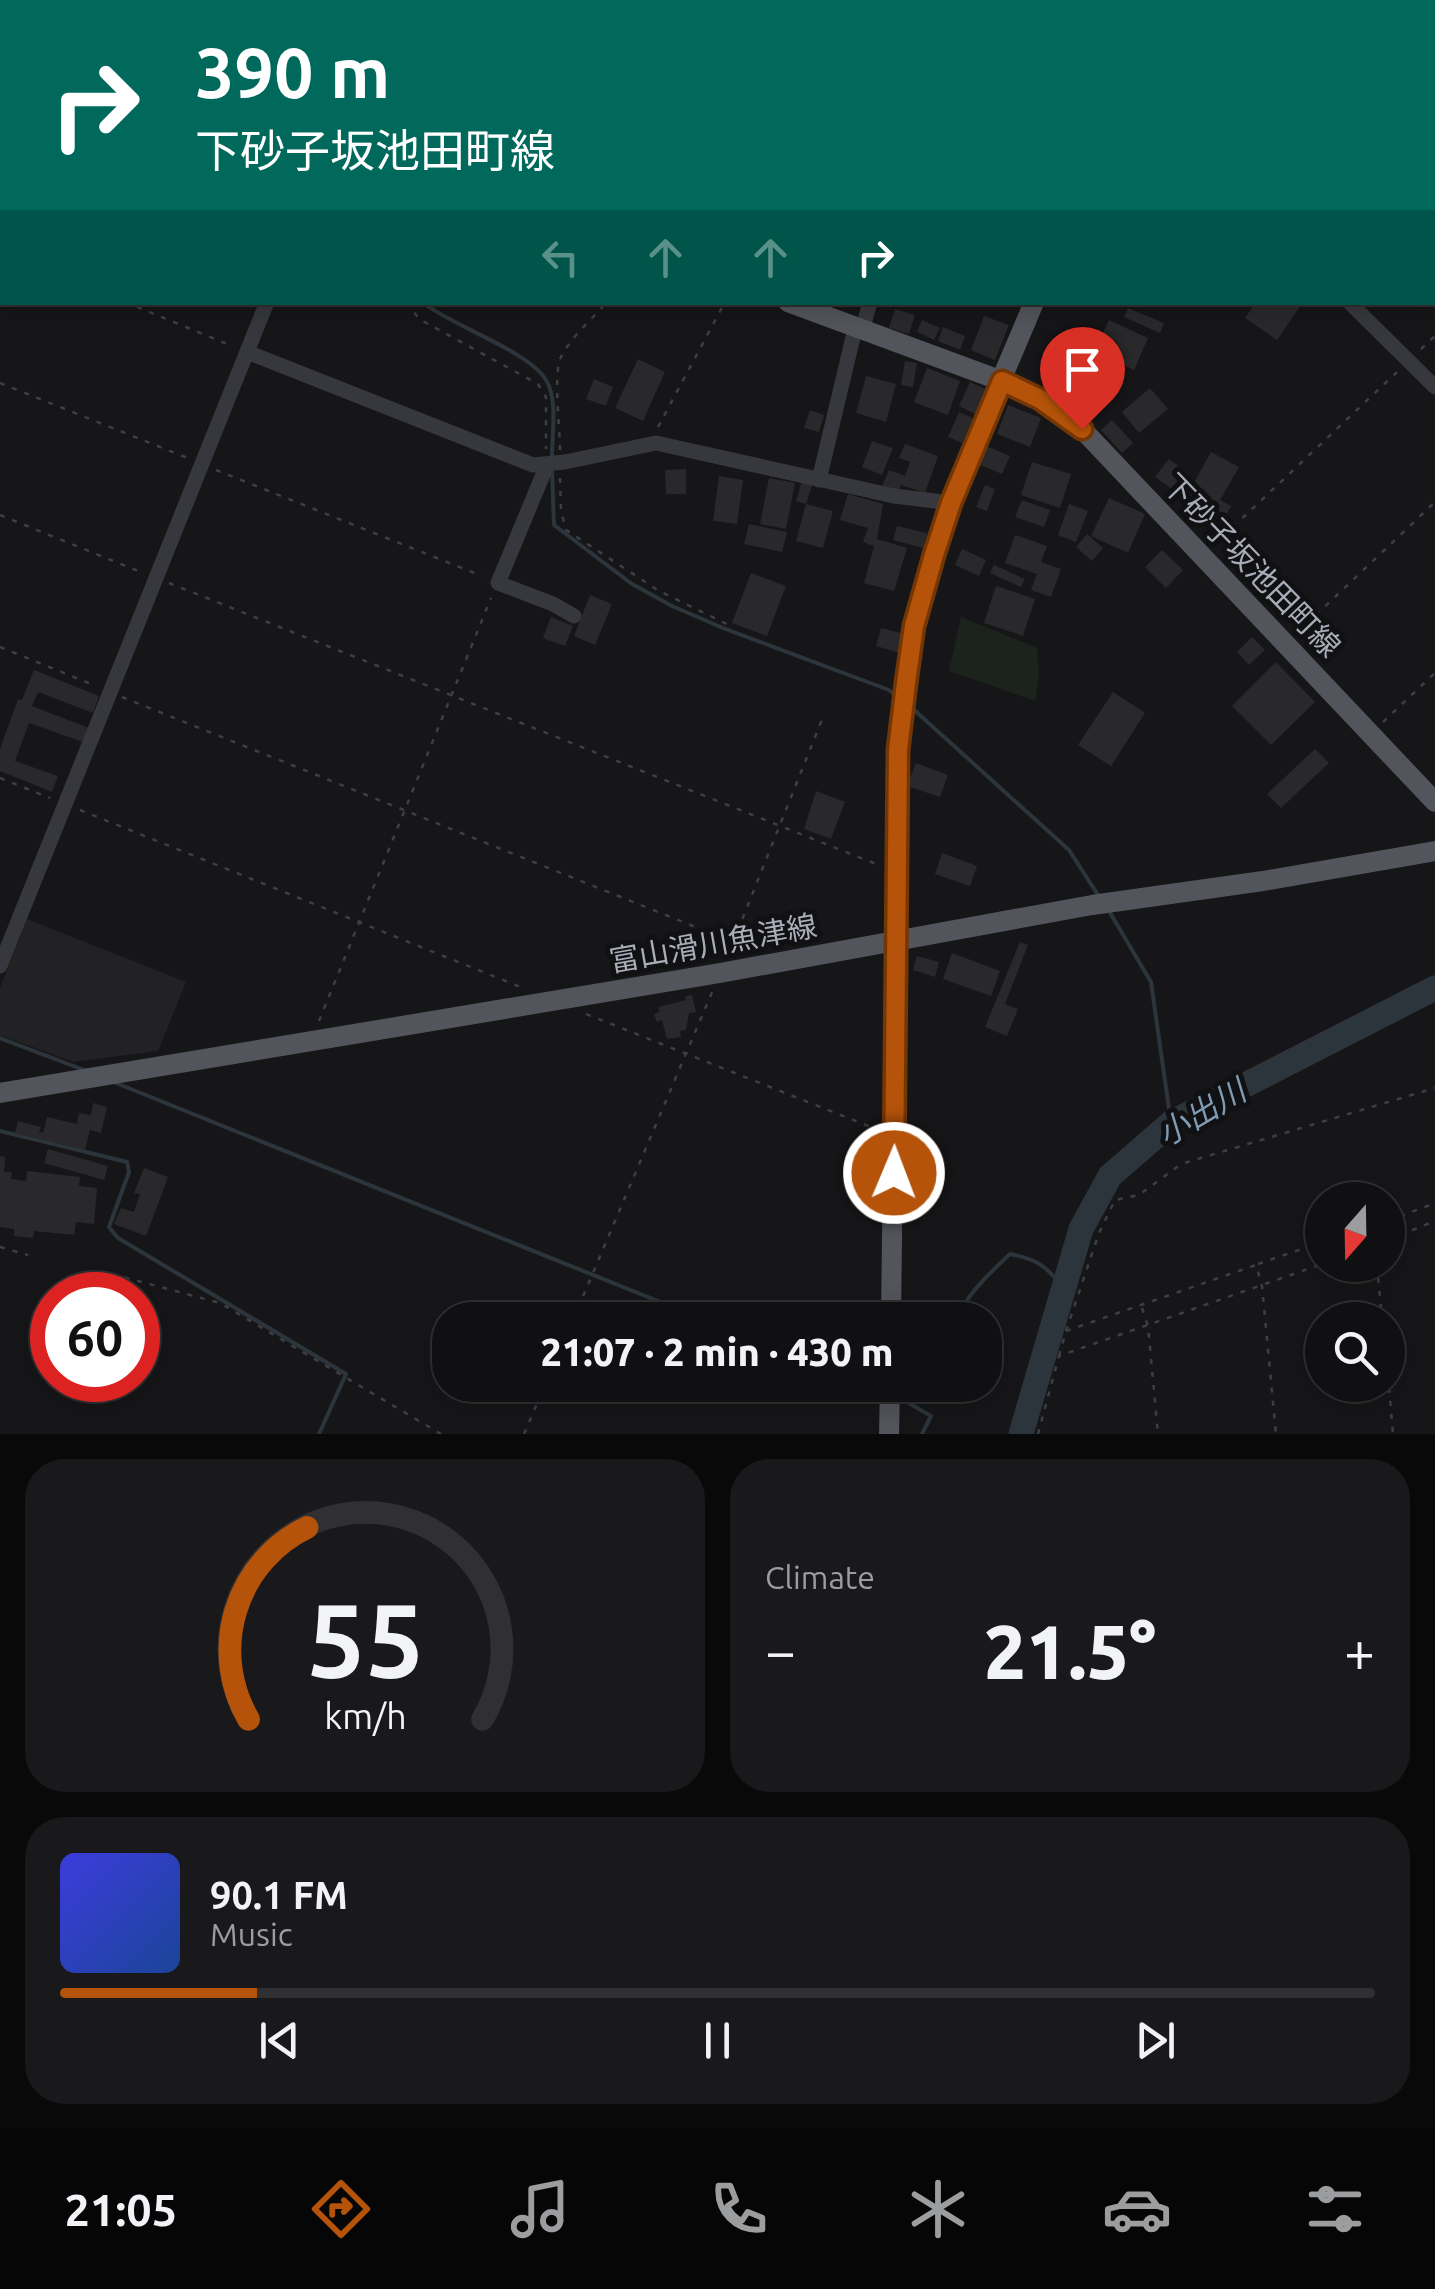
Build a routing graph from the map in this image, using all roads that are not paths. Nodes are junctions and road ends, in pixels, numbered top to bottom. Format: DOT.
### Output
graph roads {
  1 [pos="266,305"];
  2 [pos="796,305"];
  3 [pos="869,305"];
  4 [pos="1033,305"];
  5 [pos="1352,305"];
  6 [pos="858,330"];
  7 [pos="247,352"];
  8 [pos="1002,381"];
  9 [pos="1435,387"];
  10 [pos="553,464"];
  11 [pos="819,480"];
  12 [pos="951,503"];
  13 [pos="574,616"];
  14 [pos="1435,802"];
  15 [pos="1435,851"];
  16 [pos="895,942"];
  17 [pos="0,966"];
  18 [pos="0,1094"];
  19 [pos="891,1302"];
  20 [pos="890,1402"];
  21 [pos="889,1434"];
  1 -- 7 [label="street"];
  2 -- 6 [label="main road, 下砂子坂池田町線"];
  3 -- 6 [label="street"];
  4 -- 8 [label="main road"];
  5 -- 9 [label="street"];
  6 -- 8 [label="main road, 下砂子坂池田町線"];
  6 -- 11 [label="street"];
  7 -- 10 [label="street"];
  7 -- 17 [label="street"];
  8 -- 12 [label="main road"];
  8 -- 14 [label="main road, 下砂子坂池田町線"];
  10 -- 11 [label="street"];
  10 -- 13 [label="street"];
  11 -- 12 [label="street"];
  12 -- 16 [label="main road"];
  15 -- 16 [label="main road, 富山滑川魚津線"];
  16 -- 18 [label="main road, 富山滑川魚津線"];
  16 -- 19 [label="main road"];
  20 -- 21 [label="main road"];
}
